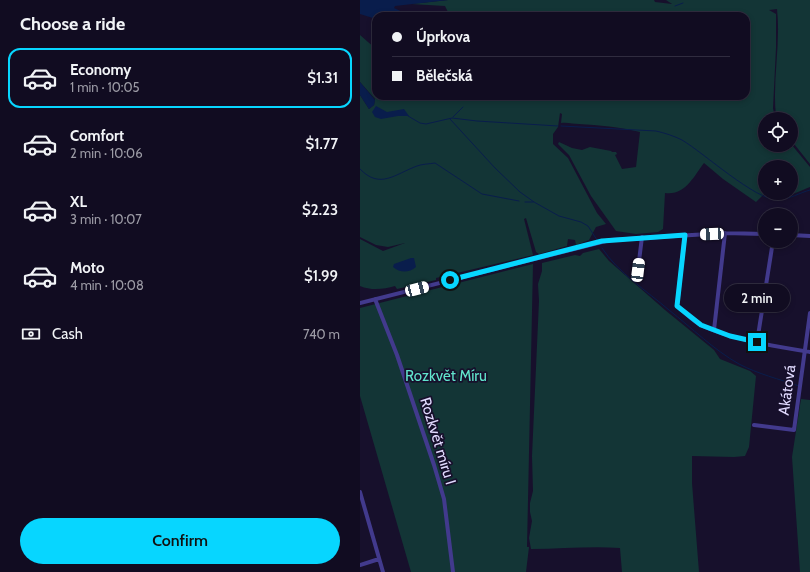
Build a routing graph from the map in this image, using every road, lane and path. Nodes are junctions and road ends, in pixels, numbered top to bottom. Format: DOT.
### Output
graph roads {
  1 [pos="725,233"];
  2 [pos="758,234"];
  3 [pos="685,235"];
  4 [pos="798,235"];
  5 [pos="810,236"];
  6 [pos="642,237"];
  7 [pos="771,248"];
  8 [pos="638,270"];
  9 [pos="375,299"];
  10 [pos="360,303"];
  11 [pos="810,313"];
  12 [pos="714,330"];
  13 [pos="757,342"];
  14 [pos="804,351"];
  15 [pos="810,352"];
  16 [pos="754,425"];
  17 [pos="360,492"];
  18 [pos="379,559"];
  19 [pos="360,564"];
  20 [pos="383,572"];
  21 [pos="453,572"];
  1 -- 2 [label="street"];
  1 -- 3 [label="street"];
  1 -- 12 [label="street"];
  3 -- 6 [label="street"];
  3 -- 12 [label="street"];
  4 -- 5 [label="street"];
  6 -- 8 [label="street"];
  6 -- 9 [label="street"];
  7 -- 13 [label="street"];
  9 -- 10 [label="street"];
  9 -- 21 [label="street, Rozkvět míru I"];
  11 -- 14 [label="street, Akátová"];
  12 -- 13 [label="street"];
  13 -- 14 [label="street"];
  14 -- 15 [label="street"];
  14 -- 16 [label="street, Akátová"];
  17 -- 18 [label="street"];
  18 -- 19 [label="street"];
  18 -- 20 [label="street"];
}
